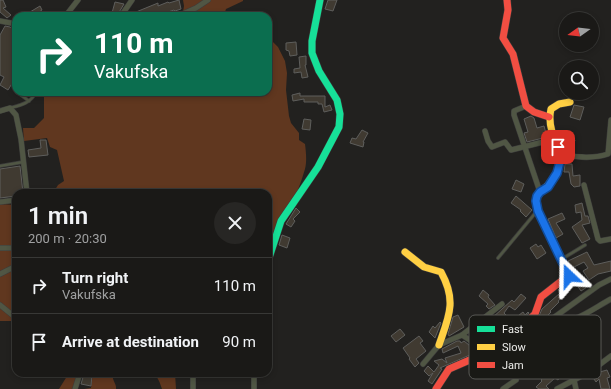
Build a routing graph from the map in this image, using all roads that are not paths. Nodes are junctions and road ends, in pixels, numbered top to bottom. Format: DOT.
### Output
graph roads {
  1 [pos="78,0"];
  2 [pos="132,0"];
  3 [pos="208,0"];
  4 [pos="320,0"];
  5 [pos="508,0"];
  6 [pos="69,12"];
  7 [pos="124,12"];
  8 [pos="187,12"];
  9 [pos="0,21"];
  10 [pos="12,23"];
  11 [pos="22,96"];
  12 [pos="34,96"];
  13 [pos="29,101"];
  14 [pos="570,102"];
  15 [pos="526,106"];
  16 [pos="10,108"];
  17 [pos="0,111"];
  18 [pos="549,117"];
  19 [pos="610,120"];
  20 [pos="485,131"];
  21 [pos="555,139"];
  22 [pos="525,147"];
  23 [pos="562,154"];
  24 [pos="610,154"];
  25 [pos="24,162"];
  26 [pos="0,166"];
  27 [pos="584,185"];
  28 [pos="27,189"];
  29 [pos="540,192"];
  30 [pos="12,200"];
  31 [pos="0,202"];
  32 [pos="538,211"];
  33 [pos="611,239"];
  34 [pos="585,245"];
  35 [pos="0,248"];
  36 [pos="12,248"];
  37 [pos="272,249"];
  38 [pos="404,252"];
  39 [pos="498,258"];
  40 [pos="562,259"];
  41 [pos="12,267"];
  42 [pos="0,274"];
  43 [pos="611,279"];
  44 [pos="611,299"];
  45 [pos="502,304"];
  46 [pos="0,305"];
  47 [pos="12,315"];
  48 [pos="488,315"];
  49 [pos="534,315"];
  50 [pos="556,315"];
  51 [pos="582,315"];
  52 [pos="469,330"];
  53 [pos="462,335"];
  54 [pos="469,340"];
  55 [pos="438,344"];
  56 [pos="610,359"];
  57 [pos="469,360"];
  58 [pos="423,364"];
  59 [pos="601,365"];
  60 [pos="79,377"];
  61 [pos="194,377"];
  62 [pos="254,377"];
  63 [pos="516,380"];
  64 [pos="574,380"];
  65 [pos="75,389"];
  66 [pos="193,389"];
  67 [pos="254,389"];
  68 [pos="436,389"];
  69 [pos="503,389"];
  70 [pos="557,389"];
  71 [pos="576,389"];
  1 -- 6 [label="street"];
  2 -- 7 [label="street"];
  3 -- 8 [label="street"];
  4 -- 37 [label="street"];
  5 -- 15 [label="street"];
  9 -- 10 [label="street"];
  11 -- 13 [label="lane"];
  12 -- 13 [label="lane"];
  13 -- 16 [label="lane"];
  14 -- 18 [label="street"];
  15 -- 18 [label="street"];
  15 -- 22 [label="street"];
  16 -- 17 [label="street"];
  16 -- 25 [label="street"];
  18 -- 21 [label="street"];
  19 -- 24 [label="street"];
  20 -- 22 [label="street"];
  21 -- 22 [label="street"];
  21 -- 23 [label="street"];
  22 -- 29 [label="street"];
  23 -- 24 [label="street"];
  23 -- 29 [label="street"];
  25 -- 26 [label="lane"];
  25 -- 28 [label="street"];
  27 -- 33 [label="street"];
  29 -- 32 [label="street"];
  30 -- 31 [label="street"];
  32 -- 39 [label="lane"];
  32 -- 40 [label="street"];
  34 -- 40 [label="lane"];
  35 -- 36 [label="street"];
  38 -- 55 [label="street"];
  40 -- 49 [label="street"];
  41 -- 42 [label="street"];
  43 -- 50 [label="street"];
  44 -- 51 [label="street"];
  45 -- 48 [label="street"];
  46 -- 47 [label="street"];
  52 -- 53 [label="street"];
  53 -- 54 [label="street"];
  53 -- 55 [label="street"];
  55 -- 58 [label="street"];
  56 -- 59 [label="street"];
  57 -- 68 [label="street"];
  60 -- 65 [label="street"];
  61 -- 66 [label="street"];
  62 -- 67 [label="street"];
  63 -- 69 [label="street"];
  64 -- 70 [label="street"];
  64 -- 71 [label="street"];
}
